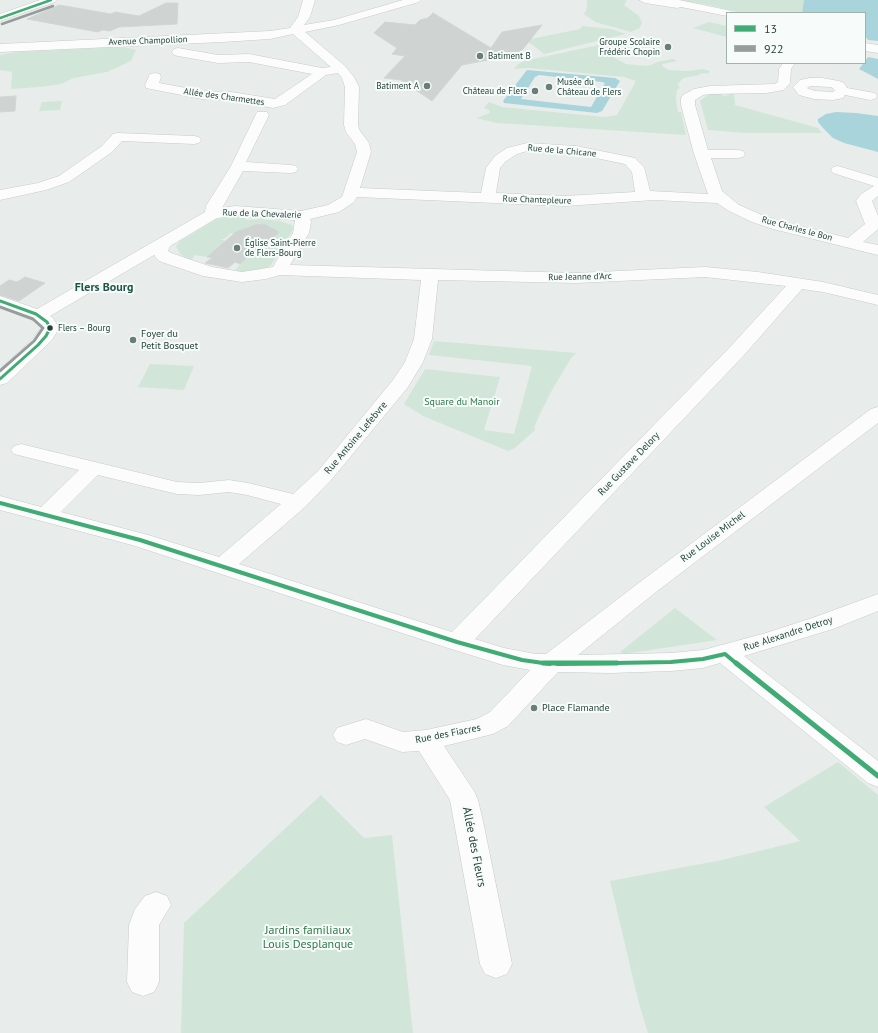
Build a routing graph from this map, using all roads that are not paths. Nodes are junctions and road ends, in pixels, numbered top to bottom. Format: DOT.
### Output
graph roads {
  1 [pos="51,0"];
  2 [pos="310,0"];
  3 [pos="401,0"];
  4 [pos="415,0"];
  5 [pos="645,0"];
  6 [pos="672,2"];
  7 [pos="726,13"];
  8 [pos="0,18"];
  9 [pos="300,24"];
  10 [pos="3,40"];
  11 [pos="866,47"];
  12 [pos="0,48"];
  13 [pos="878,49"];
  14 [pos="178,52"];
  15 [pos="341,69"];
  16 [pos="787,70"];
  17 [pos="322,72"];
  18 [pos="155,77"];
  19 [pos="870,96"];
  20 [pos="262,115"];
  21 [pos="194,140"];
  22 [pos="701,154"];
  23 [pos="738,154"];
  24 [pos="238,166"];
  25 [pos="291,169"];
  26 [pos="838,170"];
  27 [pos="878,183"];
  28 [pos="878,190"];
  29 [pos="352,192"];
  30 [pos="0,195"];
  31 [pos="643,195"];
  32 [pos="488,198"];
  33 [pos="721,199"];
  34 [pos="213,214"];
  35 [pos="873,215"];
  36 [pos="301,216"];
  37 [pos="851,244"];
  38 [pos="878,250"];
  39 [pos="163,251"];
  40 [pos="279,270"];
  41 [pos="430,275"];
  42 [pos="798,283"];
  43 [pos="878,300"];
  44 [pos="0,301"];
  45 [pos="44,321"];
  46 [pos="0,379"];
  47 [pos="878,413"];
  48 [pos="21,450"];
  49 [pos="93,468"];
  50 [pos="297,502"];
  51 [pos="0,503"];
  52 [pos="45,516"];
  53 [pos="223,566"];
  54 [pos="878,602"];
  55 [pos="456,642"];
  56 [pos="725,654"];
  57 [pos="551,664"];
  58 [pos="346,734"];
  59 [pos="426,740"];
  60 [pos="878,776"];
  61 [pos="156,905"];
  62 [pos="496,964"];
  63 [pos="143,982"];
  1 -- 8 [label="street"];
  2 -- 9 [label="street"];
  3 -- 9 [label="street, Avenue Champollion"];
  4 -- 9 [label="street, Avenue Champollion"];
  5 -- 6 [label="street"];
  6 -- 7 [label="street"];
  9 -- 10 [label="street, Avenue Champollion"];
  9 -- 12 [label="street, Avenue Champollion"];
  9 -- 15 [label="street, Rue de la Chevalerie"];
  11 -- 13 [label="street"];
  14 -- 17 [label="street, Allée des Charmettes"];
  15 -- 17 [label="street, Allée des Charmettes"];
  15 -- 29 [label="street, Rue de la Chevalerie"];
  16 -- 19 [label="street, Rue Charles le Bon"];
  16 -- 22 [label="street, Rue Charles le Bon"];
  17 -- 18 [label="street, Allée des Charmettes"];
  20 -- 24 [label="street"];
  21 -- 30 [label="street"];
  22 -- 23 [label="street"];
  22 -- 33 [label="street, Rue Charles le Bon"];
  24 -- 25 [label="street"];
  24 -- 34 [label="street"];
  26 -- 27 [label="street"];
  28 -- 35 [label="street"];
  29 -- 32 [label="street, Rue Chantepleure"];
  29 -- 36 [label="street, Rue de la Chevalerie"];
  31 -- 32 [label="street, Rue Chantepleure"];
  31 -- 32 [label="street, Rue de la Chicane"];
  31 -- 33 [label="street, Rue Chantepleure"];
  33 -- 37 [label="street, Rue Charles le Bon"];
  34 -- 36 [label="street, Rue de la Chevalerie"];
  34 -- 39 [label="street"];
  35 -- 37 [label="street"];
  36 -- 40 [label="street"];
  37 -- 38 [label="street, Rue Charles le Bon"];
  39 -- 40 [label="street, Rue Jeanne d'Arc"];
  39 -- 45 [label="street"];
  40 -- 41 [label="street, Rue Jeanne d'Arc"];
  41 -- 42 [label="street, Rue Jeanne d'Arc"];
  41 -- 50 [label="street, Rue Antoine Lefebvre"];
  42 -- 43 [label="street, Rue Jeanne d'Arc"];
  42 -- 55 [label="street, Rue Gustave Delory"];
  44 -- 45 [label="street"];
  45 -- 46 [label="street"];
  47 -- 57 [label="street, Rue Louise Michel"];
  48 -- 49 [label="street"];
  49 -- 50 [label="street"];
  49 -- 52 [label="street"];
  50 -- 53 [label="street, Rue Antoine Lefebvre"];
  51 -- 52 [label="street, Rue Alexandre Detroy"];
  52 -- 53 [label="street, Rue Alexandre Detroy"];
  53 -- 55 [label="street, Rue Alexandre Detroy"];
  54 -- 56 [label="street, Rue Alexandre Detroy"];
  55 -- 57 [label="street, Rue Alexandre Detroy"];
  56 -- 57 [label="street, Rue Alexandre Detroy"];
  56 -- 60 [label="street"];
  57 -- 59 [label="street, Rue des Fiacres"];
  58 -- 59 [label="street, Rue des Fiacres"];
  59 -- 62 [label="street, Allée des Fleurs"];
  61 -- 63 [label="street"];
}
